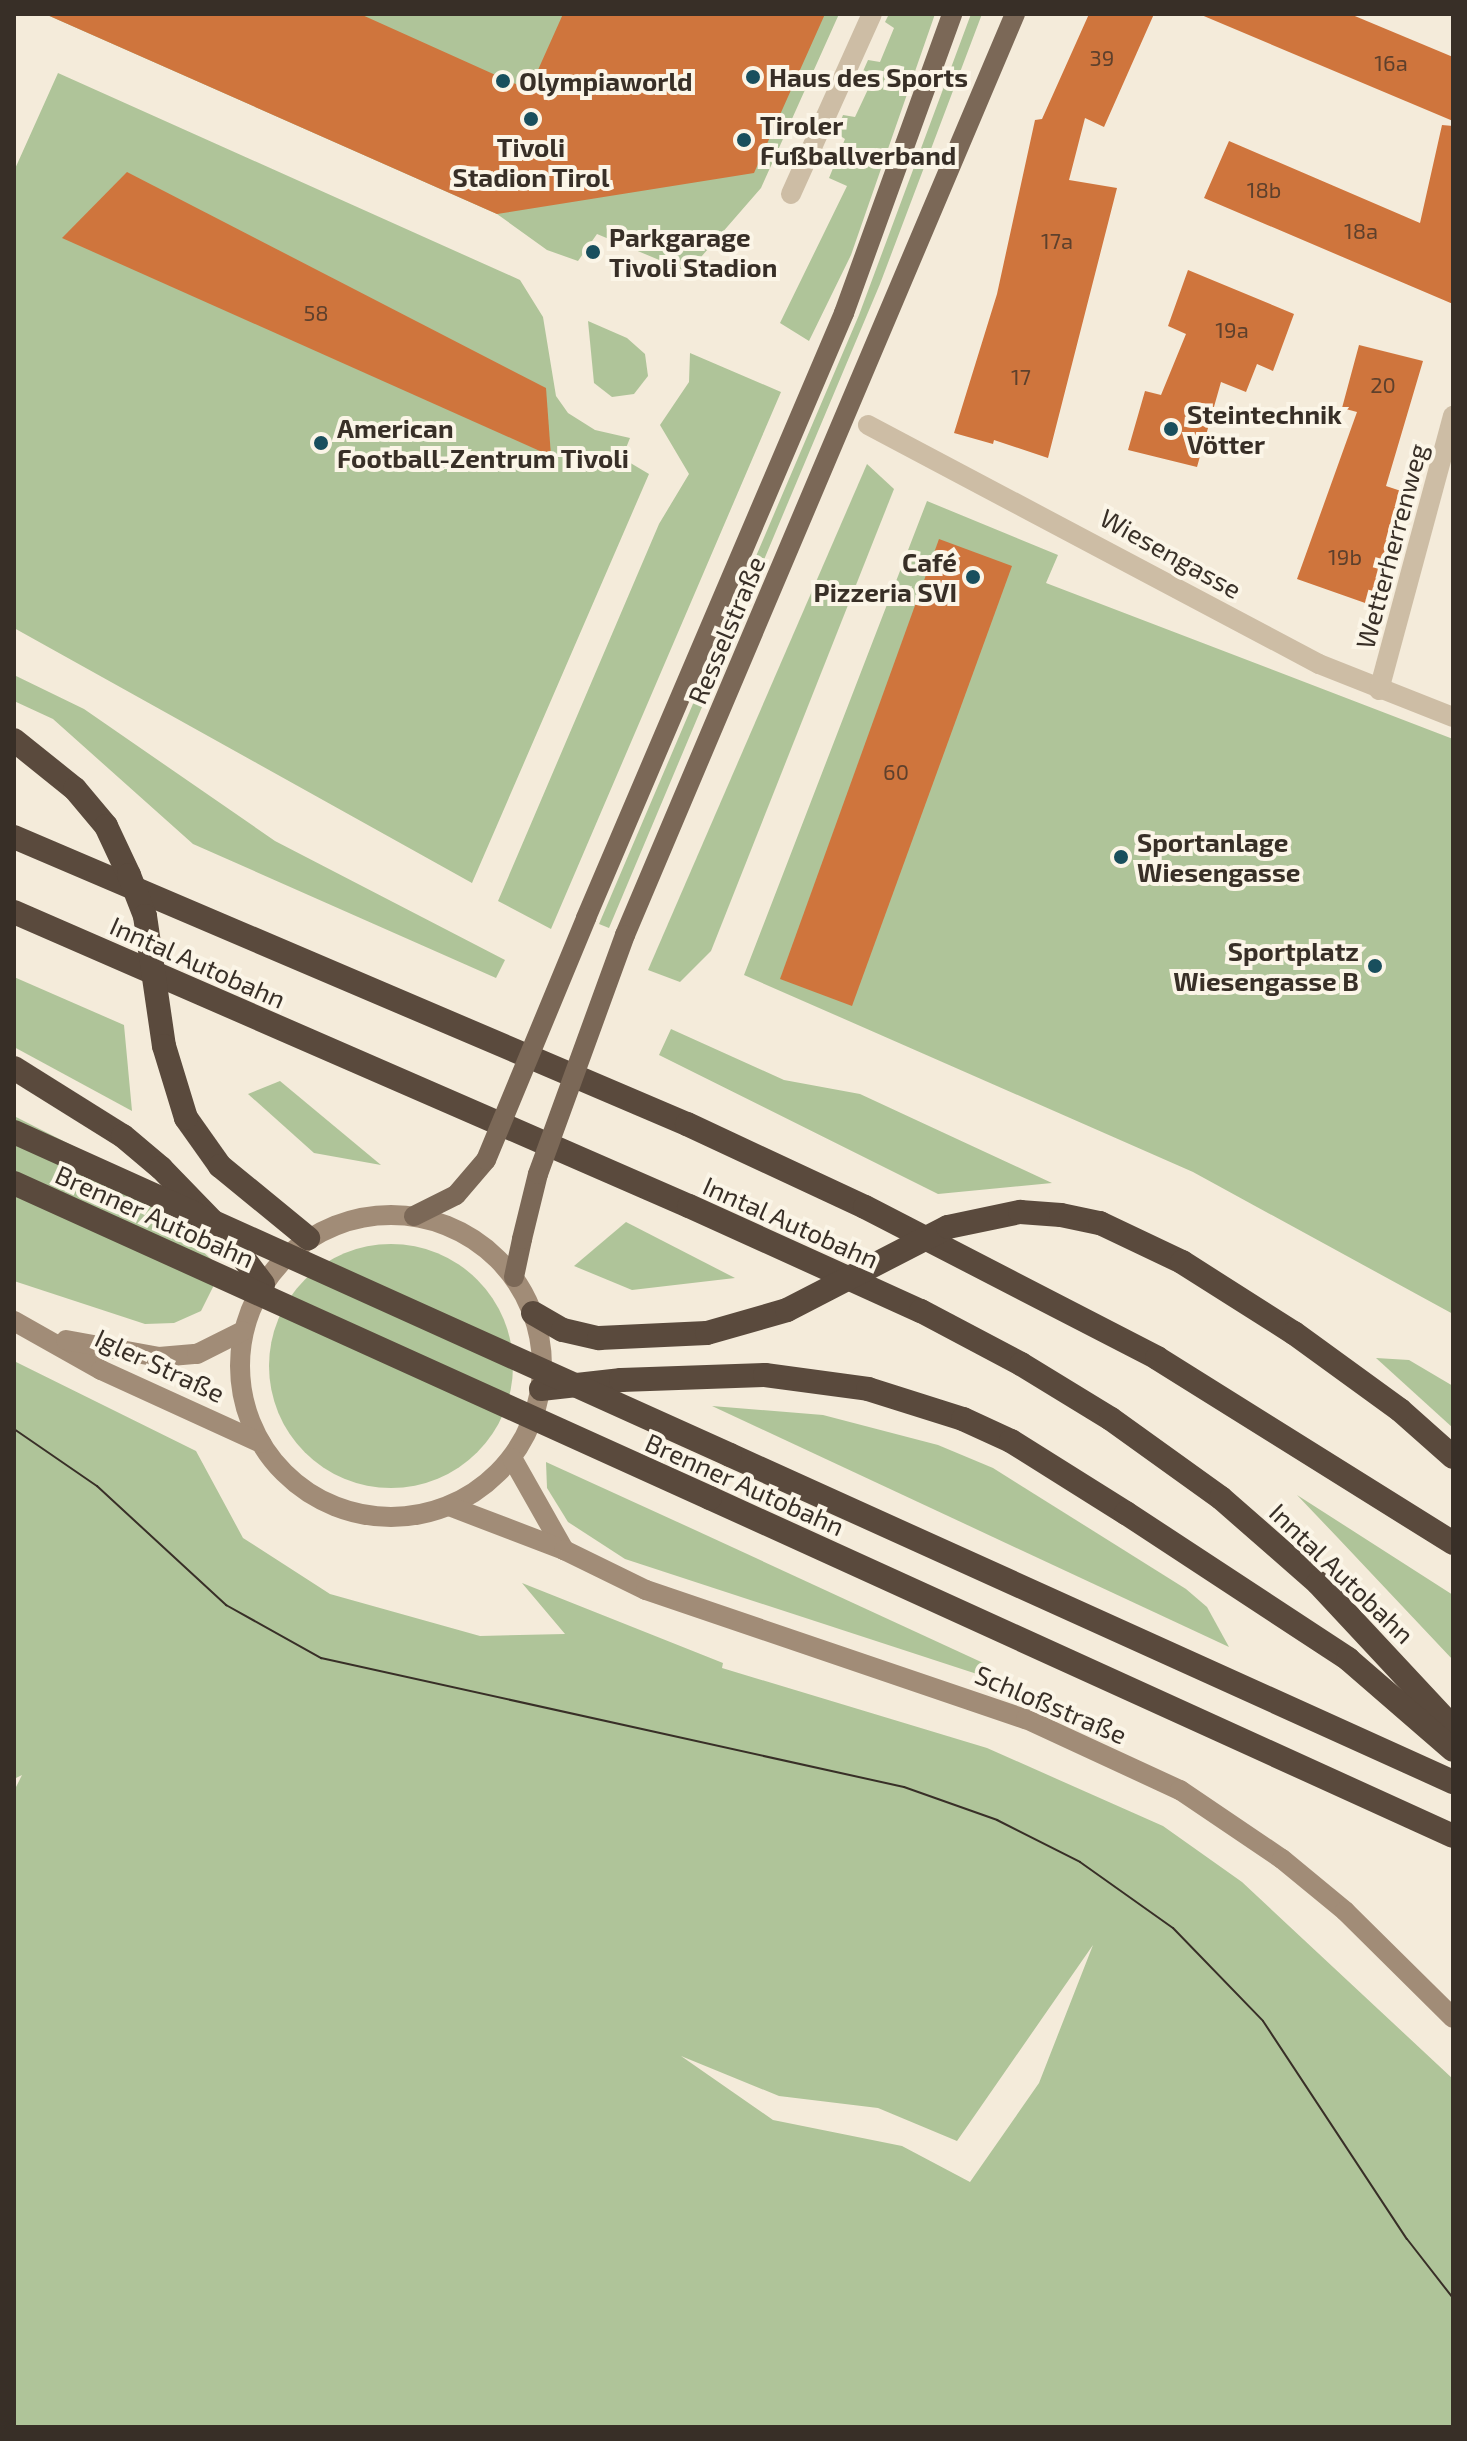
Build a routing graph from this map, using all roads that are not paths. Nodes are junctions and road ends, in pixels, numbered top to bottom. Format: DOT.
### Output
graph roads {
  1 [pos="872,14"];
  2 [pos="952,14"];
  3 [pos="1015,14"];
  4 [pos="791,194"];
  5 [pos="1453,416"];
  6 [pos="868,425"];
  7 [pos="1379,690"];
  8 [pos="1453,717"];
  9 [pos="14,740"];
  10 [pos="14,837"];
  11 [pos="14,912"];
  12 [pos="14,1068"];
  13 [pos="14,1132"];
  14 [pos="14,1183"];
  15 [pos="414,1216"];
  16 [pos="308,1238"];
  17 [pos="514,1277"];
  18 [pos="263,1284"];
  19 [pos="533,1313"];
  20 [pos="14,1321"];
  21 [pos="243,1331"];
  22 [pos="38,1332"];
  23 [pos="541,1389"];
  24 [pos="261,1443"];
  25 [pos="1453,1457"];
  26 [pos="512,1458"];
  27 [pos="449,1506"];
  28 [pos="1453,1543"];
  29 [pos="564,1550"];
  30 [pos="1453,1728"];
  31 [pos="1453,1750"];
  32 [pos="1453,1782"];
  33 [pos="1444,1832"];
  34 [pos="1453,2018"];
  1 -- 4 [label="street"];
  2 -- 15 [label="main road, Resselstraße, bridge"];
  3 -- 17 [label="main road, Resselstraße, bridge"];
  5 -- 7 [label="street, Wetterherrenweg"];
  6 -- 7 [label="street, Wiesengasse"];
  7 -- 8 [label="street, Wiesengasse"];
  9 -- 16 [label="highway, bridge"];
  10 -- 28 [label="highway, Inntal Autobahn"];
  11 -- 30 [label="highway, Inntal Autobahn"];
  12 -- 18 [label="highway"];
  13 -- 32 [label="highway, Brenner Autobahn, bridge"];
  14 -- 33 [label="highway, Brenner Autobahn, bridge"];
  15 -- 16 [label="main road"];
  15 -- 17 [label="main road"];
  16 -- 18 [label="main road"];
  17 -- 19 [label="main road"];
  18 -- 21 [label="main road"];
  19 -- 23 [label="main road"];
  19 -- 25 [label="highway, bridge"];
  20 -- 22 [label="main road, Igler Straße"];
  21 -- 22 [label="main road, Igler Straße"];
  21 -- 24 [label="main road"];
  22 -- 24 [label="main road, Igler Straße"];
  23 -- 26 [label="main road"];
  23 -- 31 [label="highway"];
  24 -- 27 [label="main road"];
  26 -- 27 [label="main road"];
  26 -- 29 [label="main road"];
  27 -- 29 [label="main road, Schloßstraße"];
  29 -- 34 [label="main road, Schloßstraße"];
}
